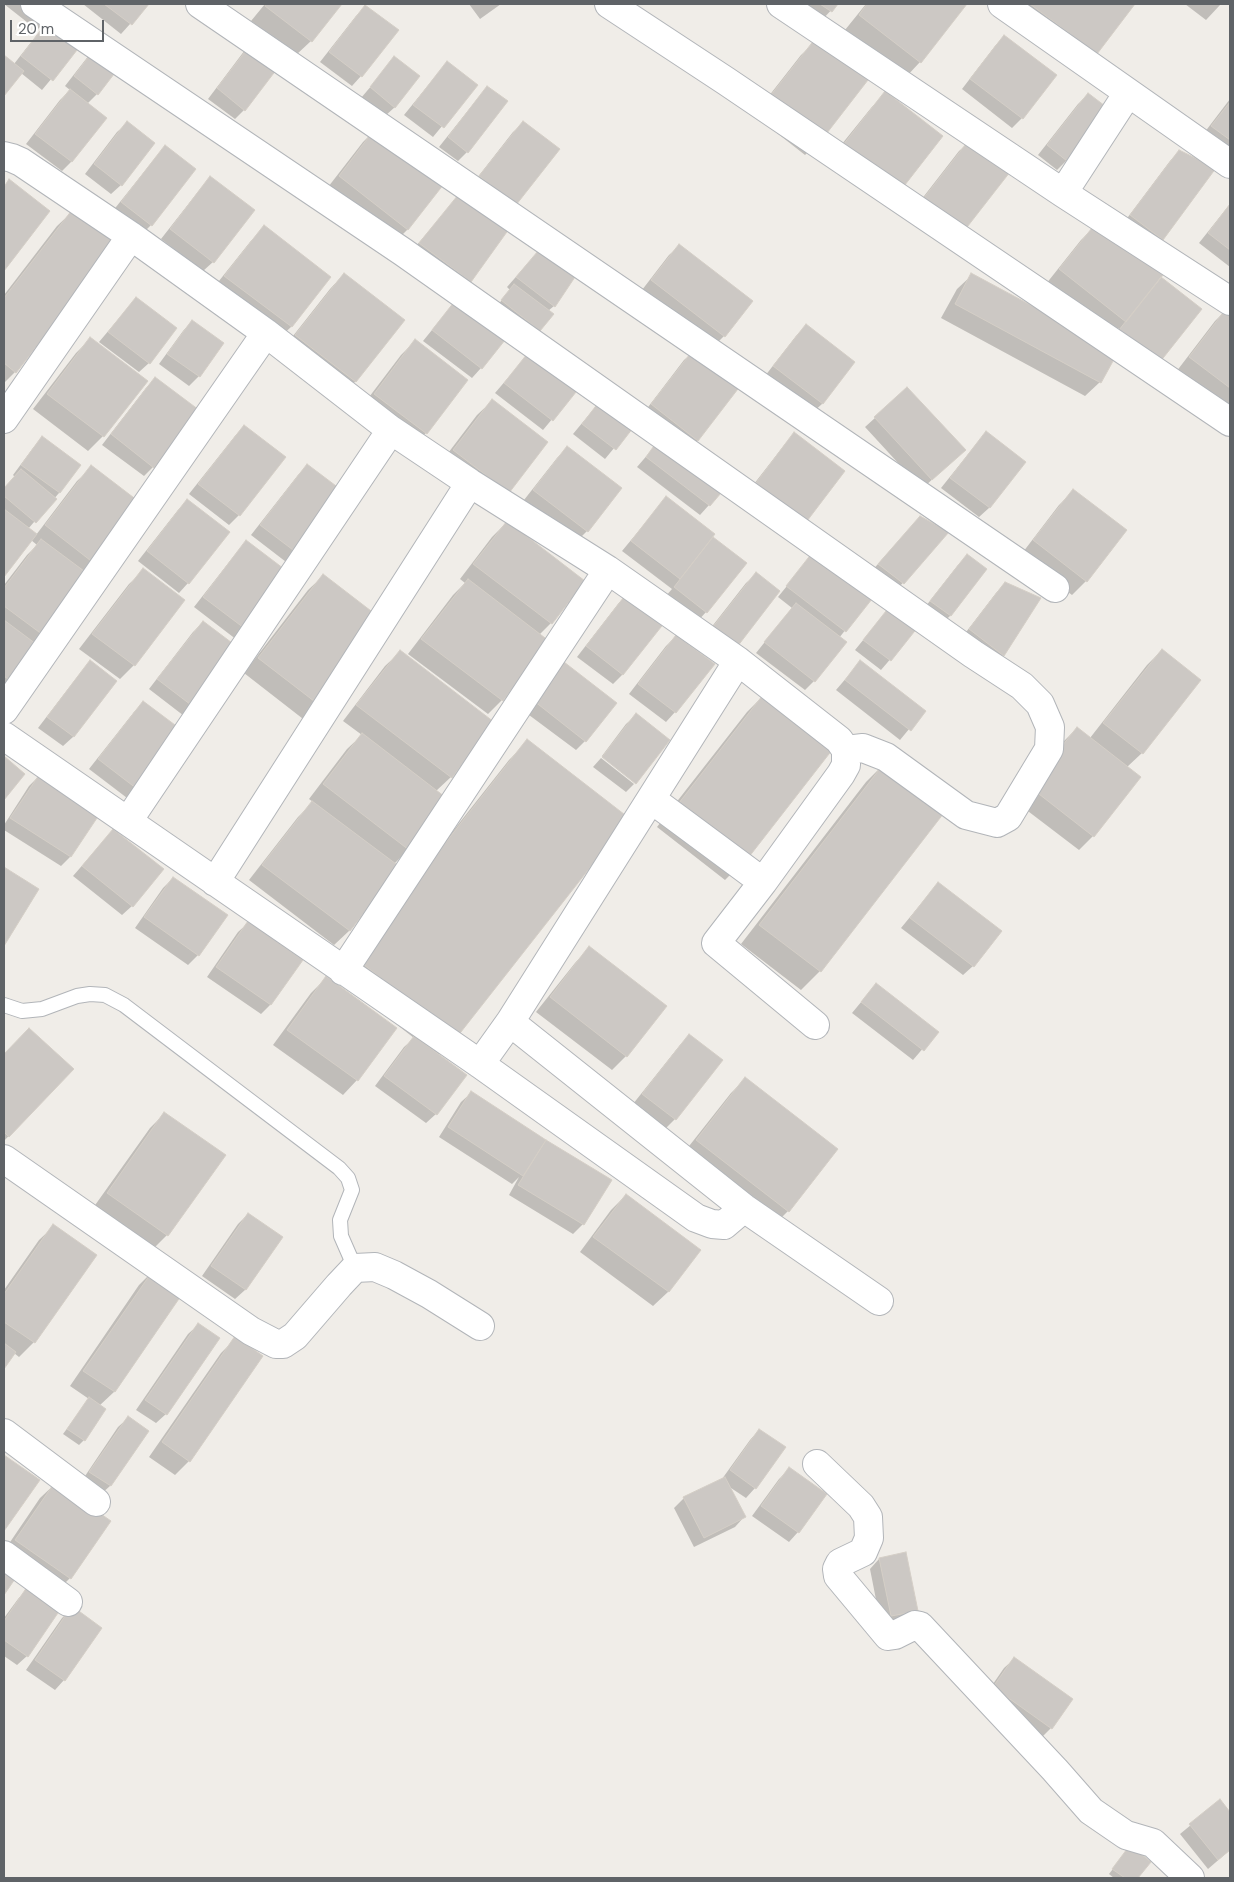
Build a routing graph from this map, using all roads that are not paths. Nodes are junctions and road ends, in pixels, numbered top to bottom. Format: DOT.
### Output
graph roads {
  1 [pos="35,4"];
  2 [pos="200,4"];
  3 [pos="609,4"];
  4 [pos="781,4"];
  5 [pos="1002,4"];
  6 [pos="1128,93"];
  7 [pos="4,156"];
  8 [pos="1230,164"];
  9 [pos="1063,193"];
  10 [pos="131,236"];
  11 [pos="1230,301"];
  12 [pos="266,333"];
  13 [pos="4,419"];
  14 [pos="1230,422"];
  15 [pos="391,430"];
  16 [pos="470,483"];
  17 [pos="608,570"];
  18 [pos="1055,588"];
  19 [pos="738,662"];
  20 [pos="4,710"];
  21 [pos="4,736"];
  22 [pos="846,750"];
  23 [pos="651,798"];
  24 [pos="128,821"];
  25 [pos="215,882"];
  26 [pos="763,882"];
  27 [pos="343,971"];
  28 [pos="4,1004"];
  29 [pos="510,1022"];
  30 [pos="815,1025"];
  31 [pos="480,1064"];
  32 [pos="4,1158"];
  33 [pos="744,1208"];
  34 [pos="356,1268"];
  35 [pos="879,1301"];
  36 [pos="480,1326"];
  37 [pos="4,1434"];
  38 [pos="817,1464"];
  39 [pos="96,1502"];
  40 [pos="4,1555"];
  41 [pos="68,1602"];
  42 [pos="1190,1878"];
  1 -- 22 [label="street"];
  2 -- 18 [label="street"];
  3 -- 14 [label="street"];
  4 -- 9 [label="street"];
  5 -- 6 [label="street"];
  6 -- 8 [label="street"];
  6 -- 9 [label="street"];
  7 -- 10 [label="street"];
  9 -- 11 [label="street"];
  10 -- 12 [label="street"];
  10 -- 13 [label="street"];
  12 -- 15 [label="street"];
  12 -- 20 [label="street"];
  15 -- 16 [label="street"];
  15 -- 24 [label="street"];
  16 -- 17 [label="street"];
  16 -- 25 [label="street"];
  17 -- 19 [label="street"];
  17 -- 27 [label="street"];
  19 -- 22 [label="street"];
  19 -- 23 [label="street"];
  21 -- 24 [label="street"];
  22 -- 26 [label="street"];
  23 -- 26 [label="street"];
  23 -- 29 [label="street"];
  24 -- 25 [label="street"];
  25 -- 27 [label="street"];
  26 -- 30 [label="street"];
  27 -- 31 [label="street"];
  28 -- 34 [label="lane"];
  29 -- 31 [label="street"];
  29 -- 33 [label="street"];
  31 -- 33 [label="street"];
  32 -- 34 [label="street"];
  33 -- 35 [label="street"];
  34 -- 36 [label="street"];
  37 -- 39 [label="street"];
  38 -- 42 [label="street"];
  40 -- 41 [label="street"];
}
